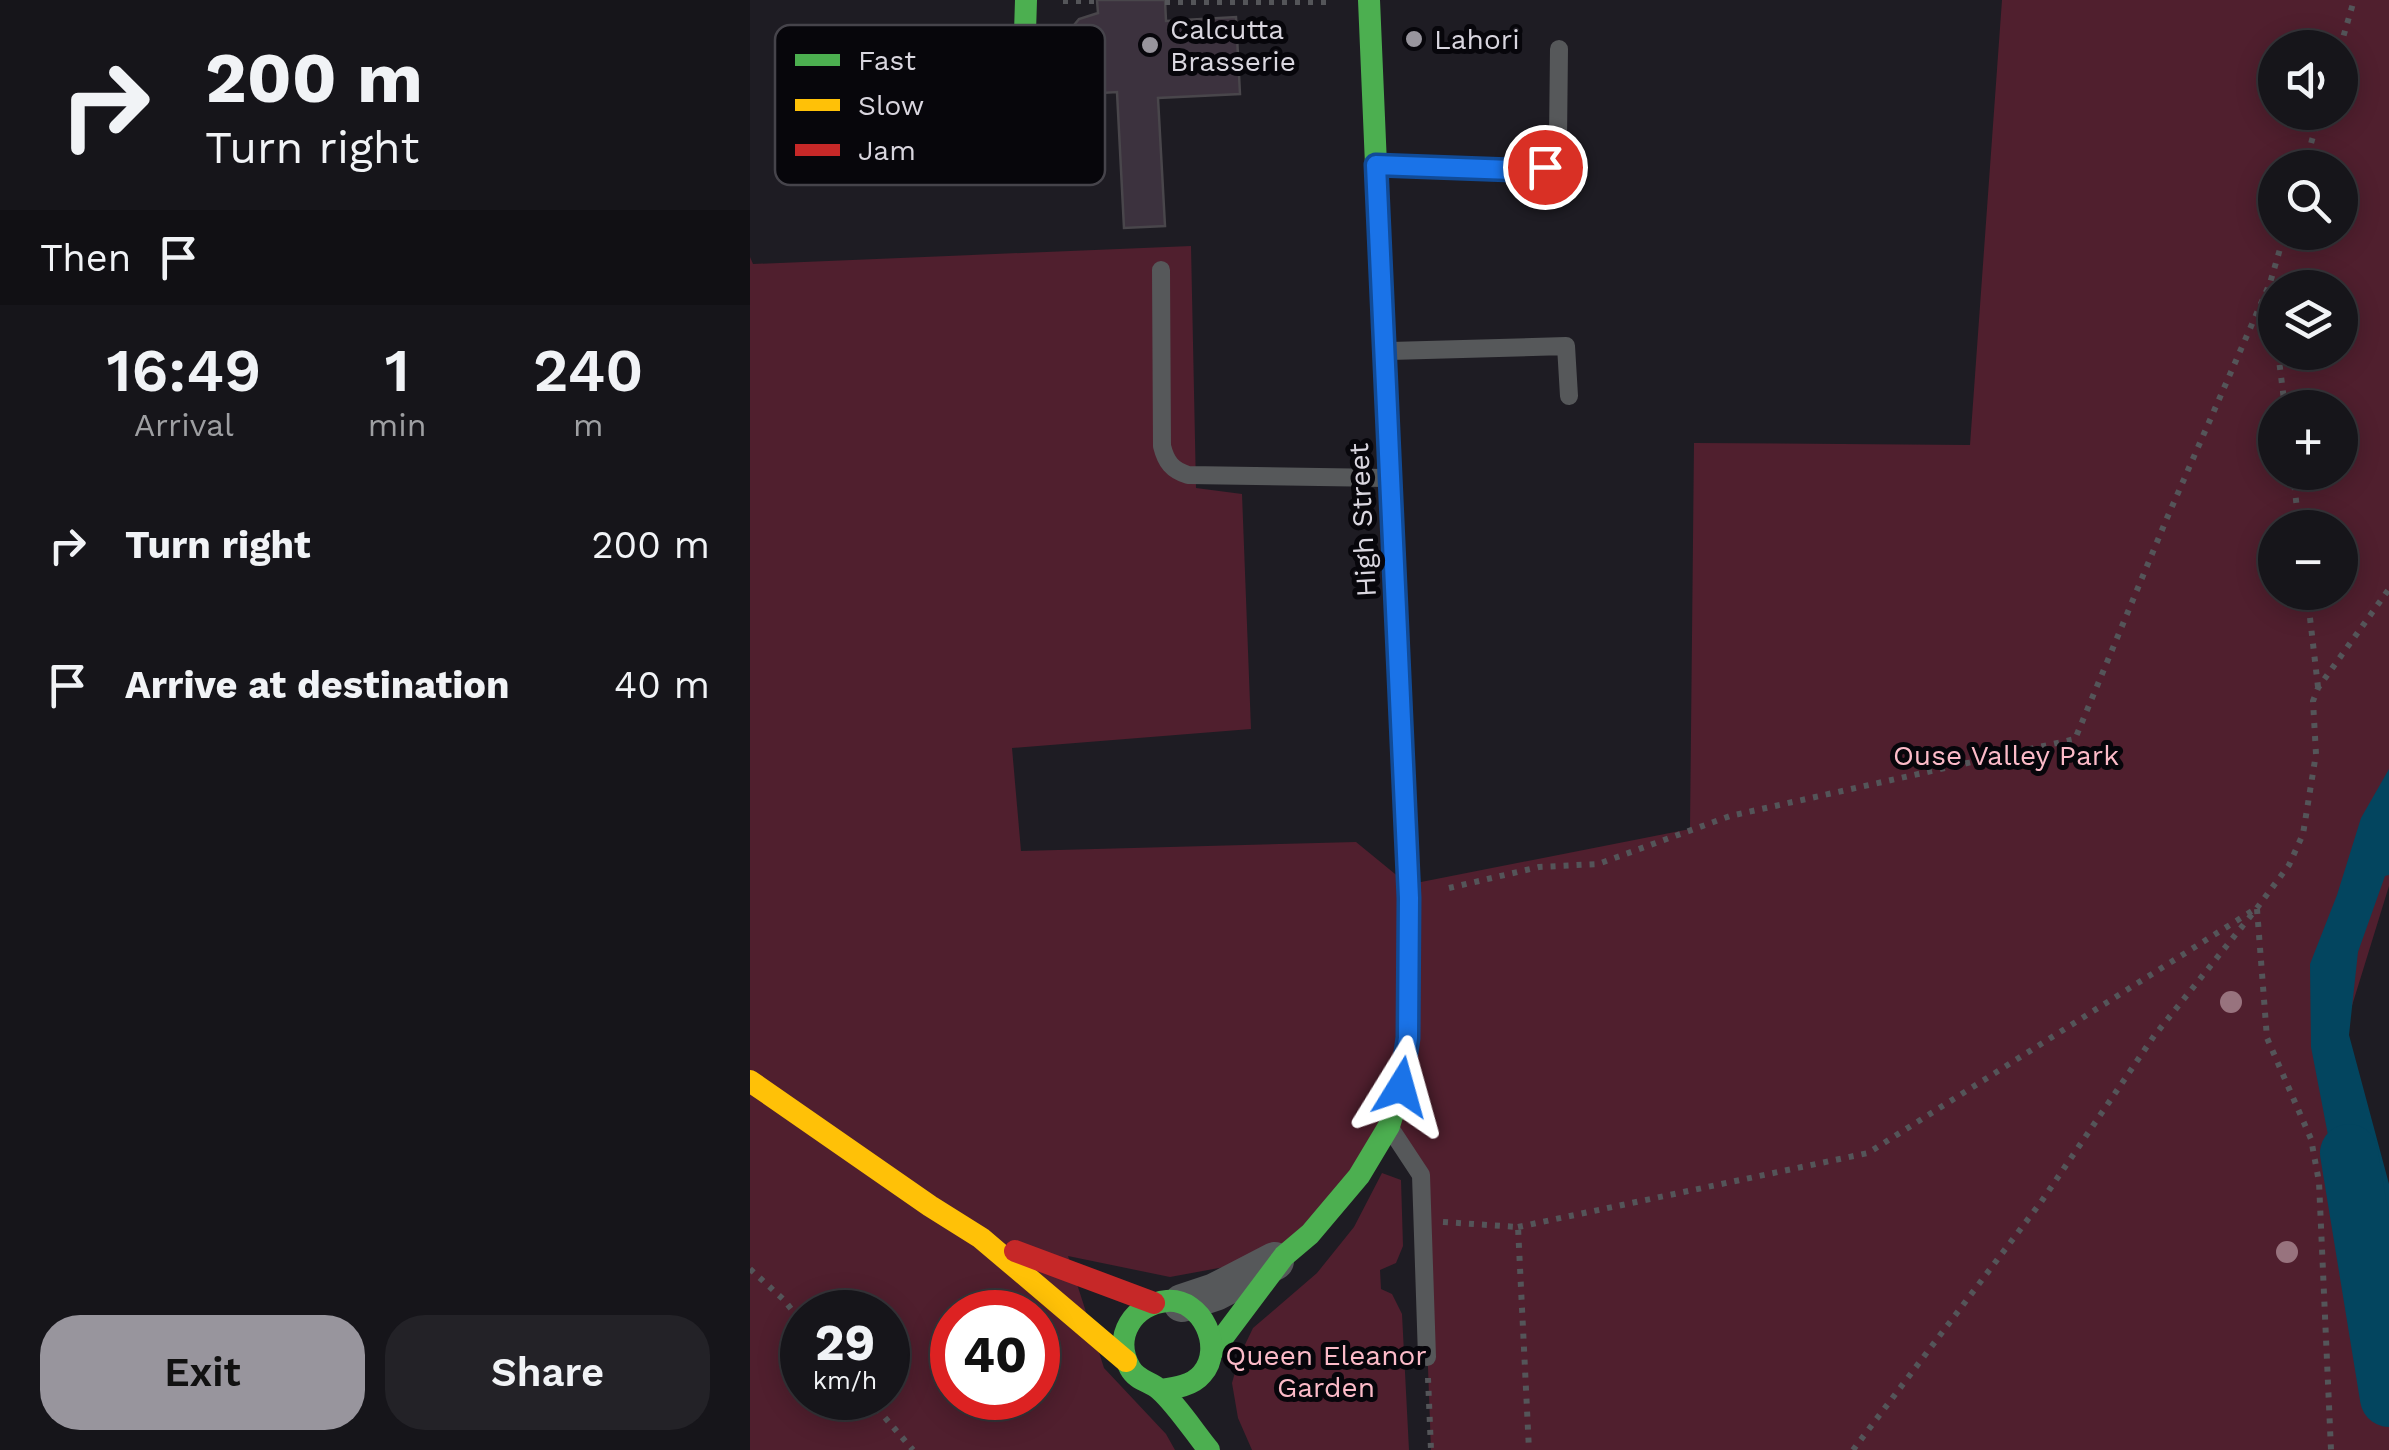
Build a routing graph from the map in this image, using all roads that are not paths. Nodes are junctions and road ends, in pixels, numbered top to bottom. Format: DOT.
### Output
graph roads {
  1 [pos="1026,0"];
  2 [pos="1369,1"];
  3 [pos="1025,25"];
  4 [pos="1559,48"];
  5 [pos="1376,165"];
  6 [pos="1162,270"];
  7 [pos="1385,351"];
  8 [pos="1570,396"];
  9 [pos="1390,478"];
  10 [pos="750,1082"];
  11 [pos="1389,1126"];
  12 [pos="981,1238"];
  13 [pos="1284,1256"];
  14 [pos="1168,1303"];
  15 [pos="1211,1357"];
  16 [pos="1427,1357"];
  17 [pos="1126,1361"];
  18 [pos="1160,1390"];
  19 [pos="1218,1400"];
  20 [pos="1209,1450"];
  1 -- 3 [label="street"];
  2 -- 5 [label="street, High Street"];
  4 -- 5 [label="lane"];
  5 -- 7 [label="street, High Street"];
  6 -- 9 [label="lane"];
  7 -- 8 [label="lane"];
  7 -- 9 [label="street, High Street"];
  9 -- 11 [label="street, High Street"];
  10 -- 12 [label="street"];
  11 -- 13 [label="street, High Street"];
  11 -- 16 [label="lane"];
  12 -- 14 [label="street"];
  12 -- 17 [label="street"];
  13 -- 14 [label="street"];
  13 -- 15 [label="street, High Street"];
  14 -- 15 [label="street"];
  14 -- 17 [label="street"];
  15 -- 18 [label="street"];
  15 -- 19 [label="street"];
  17 -- 18 [label="street"];
  18 -- 20 [label="street"];
}
